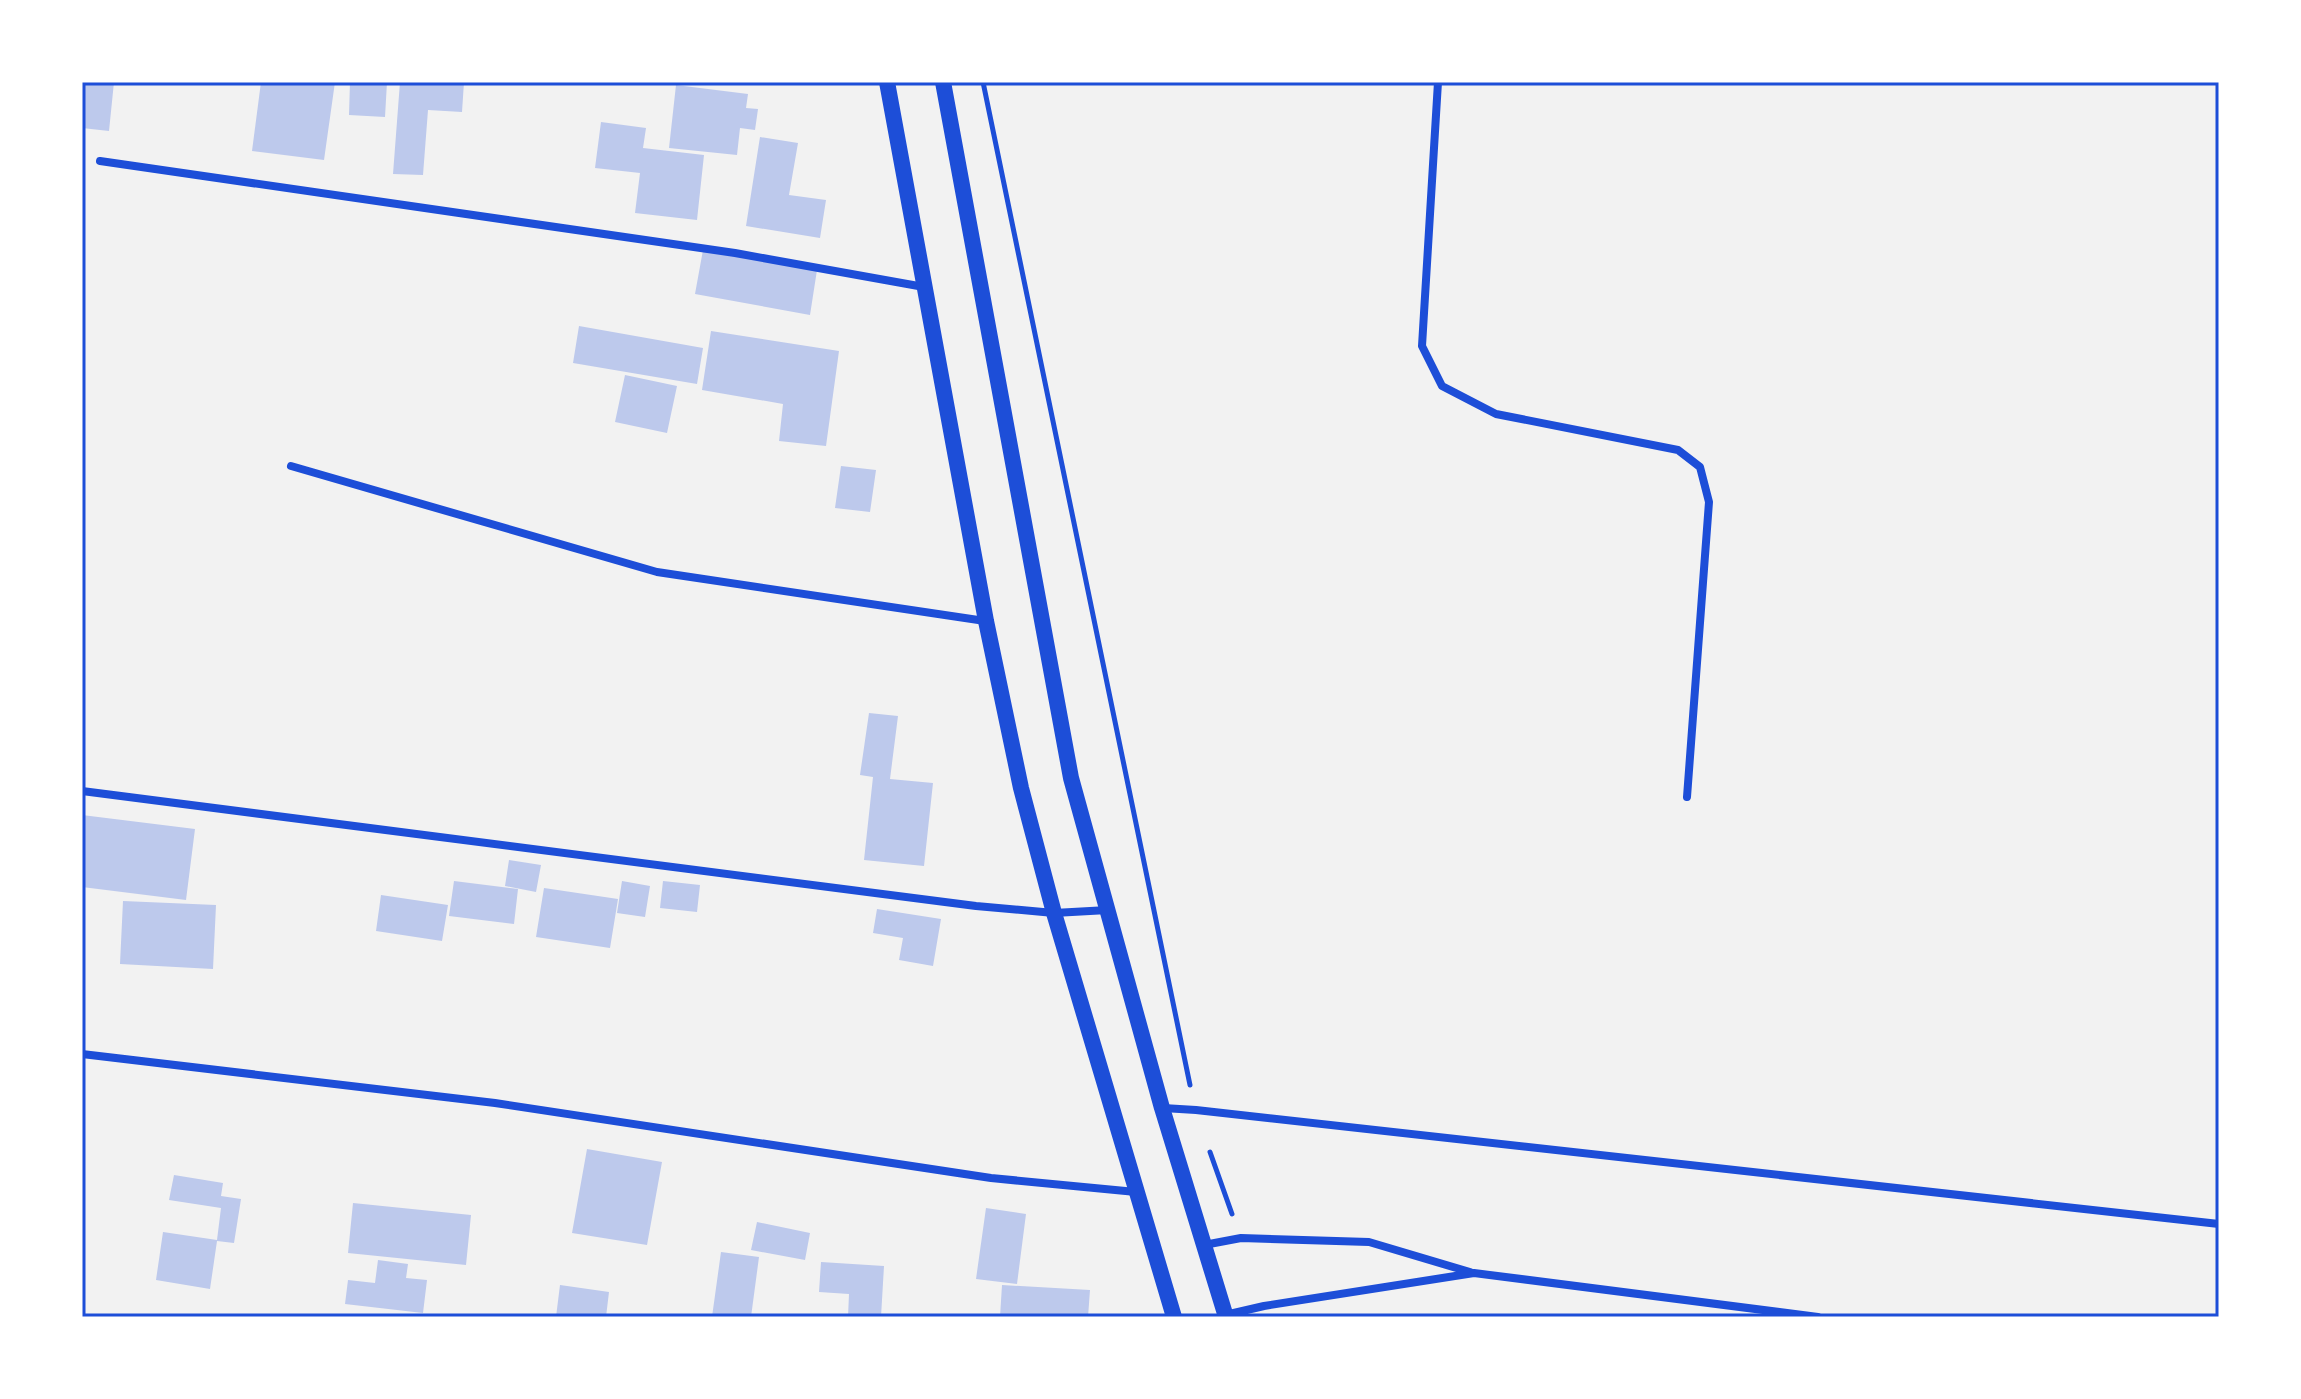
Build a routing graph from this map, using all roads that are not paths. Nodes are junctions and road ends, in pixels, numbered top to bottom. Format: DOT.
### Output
graph roads {
  1 [pos="887,82"];
  2 [pos="943,82"];
  3 [pos="1438,82"];
  4 [pos="100,161"];
  5 [pos="924,287"];
  6 [pos="291,466"];
  7 [pos="986,621"];
  8 [pos="82,791"];
  9 [pos="1687,797"];
  10 [pos="1109,910"];
  11 [pos="1054,913"];
  12 [pos="82,1054"];
  13 [pos="1162,1108"];
  14 [pos="1136,1192"];
  15 [pos="2219,1224"];
  16 [pos="1204,1245"];
  17 [pos="1474,1273"];
  18 [pos="1226,1316"];
  19 [pos="1174,1317"];
  20 [pos="1818,1317"];
  1 -- 5 [label="main road"];
  2 -- 10 [label="main road"];
  3 -- 9 [label="street"];
  4 -- 5 [label="street"];
  5 -- 7 [label="main road"];
  6 -- 7 [label="street"];
  7 -- 11 [label="main road"];
  8 -- 11 [label="street"];
  10 -- 11 [label="street"];
  10 -- 13 [label="main road"];
  11 -- 14 [label="main road"];
  12 -- 14 [label="street"];
  13 -- 15 [label="street"];
  13 -- 16 [label="main road"];
  14 -- 19 [label="main road"];
  16 -- 17 [label="street"];
  16 -- 18 [label="main road"];
  17 -- 18 [label="street"];
  17 -- 20 [label="street"];
}
